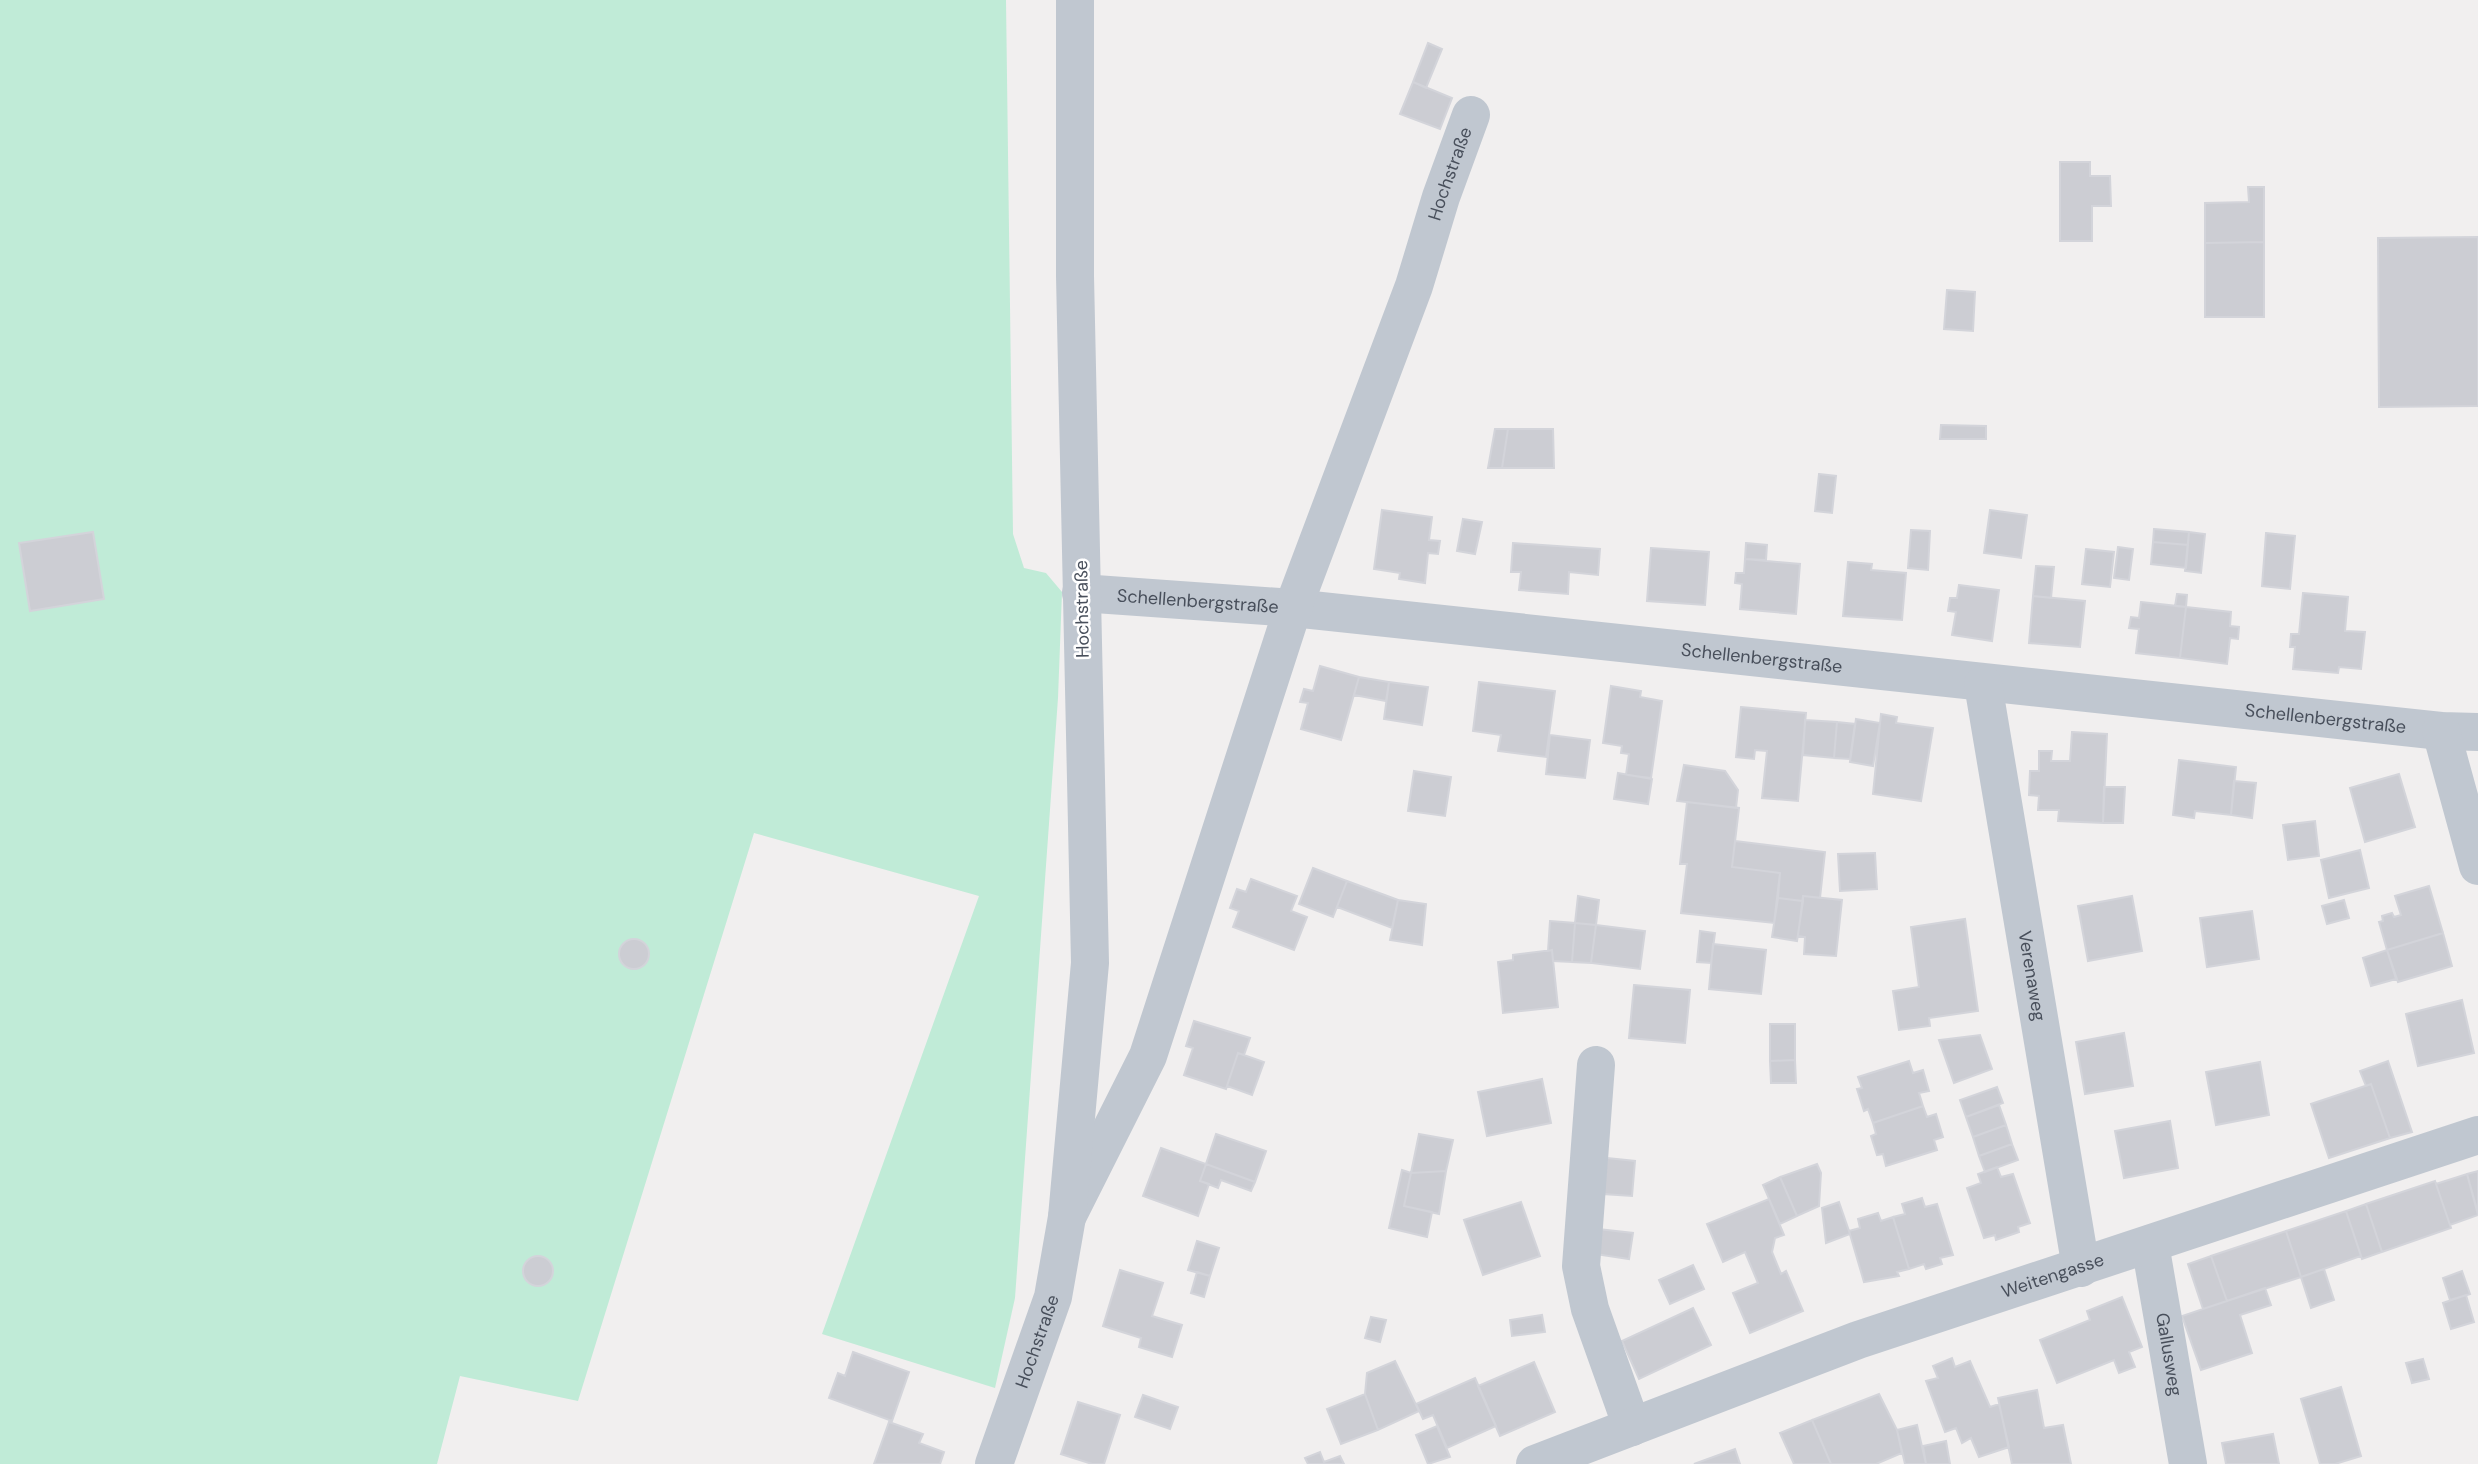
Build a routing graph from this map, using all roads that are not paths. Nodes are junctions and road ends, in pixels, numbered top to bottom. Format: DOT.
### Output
graph roads {
  1 [pos="1075,0"];
  2 [pos="1471,115"];
  3 [pos="1081,593"];
  4 [pos="1293,608"];
  5 [pos="1983,684"];
  6 [pos="2460,731"];
  7 [pos="2478,866"];
  8 [pos="1596,1065"];
  9 [pos="2478,1135"];
  10 [pos="1068,1217"];
  11 [pos="2150,1244"];
  12 [pos="2081,1268"];
  13 [pos="1632,1427"];
  14 [pos="993,1464"];
  15 [pos="1535,1464"];
  16 [pos="2188,1464"];
  1 -- 3 [label="street, Hochstraße"];
  2 -- 4 [label="street, Hochstraße"];
  3 -- 4 [label="street, Schellenbergstraße"];
  3 -- 10 [label="street, Hochstraße"];
  4 -- 5 [label="street, Schellenbergstraße"];
  4 -- 10 [label="street, Hochstraße"];
  5 -- 6 [label="street, Schellenbergstraße"];
  5 -- 12 [label="street, Verenaweg"];
  6 -- 7 [label="street, Schellenbergstraße"];
  8 -- 13 [label="street"];
  9 -- 11 [label="street, Weitengasse"];
  10 -- 14 [label="street, Hochstraße"];
  11 -- 12 [label="street, Weitengasse"];
  11 -- 16 [label="street, Gallusweg"];
  12 -- 13 [label="street, Weitengasse"];
  13 -- 15 [label="street, Weitengasse"];
}
